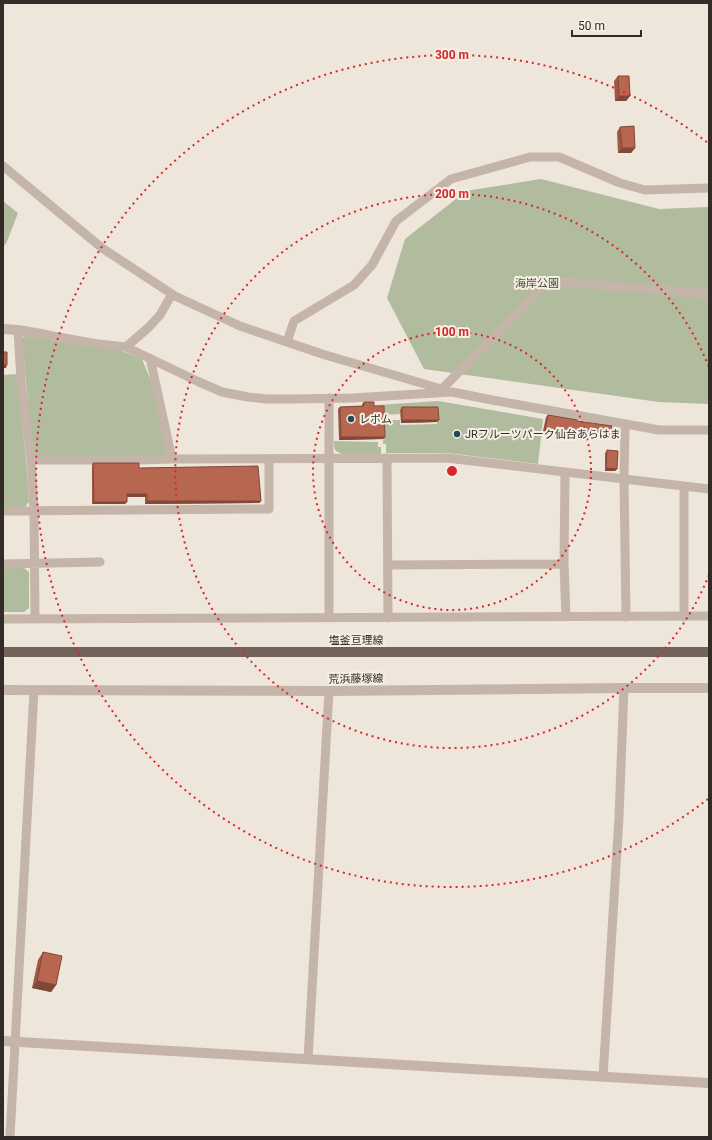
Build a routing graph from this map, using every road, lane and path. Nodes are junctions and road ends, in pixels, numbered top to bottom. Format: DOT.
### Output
graph roads {
  1 [pos="3,166"];
  2 [pos="709,188"];
  3 [pos="172,294"];
  4 [pos="709,294"];
  5 [pos="3,329"];
  6 [pos="18,330"];
  7 [pos="46,335"];
  8 [pos="287,342"];
  9 [pos="126,347"];
  10 [pos="150,358"];
  11 [pos="442,389"];
  12 [pos="452,392"];
  13 [pos="329,398"];
  14 [pos="625,424"];
  15 [pos="709,430"];
  16 [pos="328,458"];
  17 [pos="387,458"];
  18 [pos="172,459"];
  19 [pos="269,459"];
  20 [pos="31,460"];
  21 [pos="565,473"];
  22 [pos="624,479"];
  23 [pos="684,486"];
  24 [pos="709,489"];
  25 [pos="34,510"];
  26 [pos="3,511"];
  27 [pos="100,562"];
  28 [pos="3,564"];
  29 [pos="34,564"];
  30 [pos="564,564"];
  31 [pos="388,565"];
  32 [pos="709,616"];
  33 [pos="566,617"];
  34 [pos="626,617"];
  35 [pos="684,617"];
  36 [pos="329,618"];
  37 [pos="388,618"];
  38 [pos="3,619"];
  39 [pos="35,619"];
  40 [pos="3,652"];
  41 [pos="709,652"];
  42 [pos="624,688"];
  43 [pos="709,688"];
  44 [pos="3,690"];
  45 [pos="34,690"];
  46 [pos="329,691"];
  47 [pos="3,1042"];
  48 [pos="15,1042"];
  49 [pos="308,1059"];
  50 [pos="603,1077"];
  51 [pos="709,1083"];
  52 [pos="10,1137"];
  1 -- 3 [label="street"];
  2 -- 8 [label="street"];
  3 -- 8 [label="street"];
  3 -- 9 [label="street"];
  4 -- 11 [label="street"];
  5 -- 6 [label="street"];
  6 -- 7 [label="street"];
  6 -- 20 [label="street"];
  7 -- 9 [label="street"];
  8 -- 11 [label="street"];
  9 -- 10 [label="street"];
  10 -- 13 [label="street"];
  10 -- 18 [label="street"];
  11 -- 12 [label="street"];
  12 -- 13 [label="street"];
  12 -- 14 [label="street"];
  13 -- 16 [label="street"];
  14 -- 15 [label="street"];
  14 -- 22 [label="street"];
  16 -- 17 [label="street"];
  16 -- 19 [label="street"];
  16 -- 36 [label="street"];
  17 -- 21 [label="street"];
  17 -- 31 [label="street"];
  18 -- 19 [label="street"];
  18 -- 20 [label="street"];
  19 -- 25 [label="street"];
  20 -- 25 [label="street"];
  21 -- 22 [label="street"];
  21 -- 30 [label="street"];
  22 -- 23 [label="street"];
  22 -- 34 [label="street"];
  23 -- 24 [label="street"];
  23 -- 35 [label="street"];
  25 -- 26 [label="street"];
  25 -- 29 [label="street"];
  27 -- 29 [label="street"];
  28 -- 29 [label="street"];
  29 -- 39 [label="street"];
  30 -- 31 [label="street"];
  30 -- 33 [label="street"];
  31 -- 37 [label="street"];
  32 -- 35 [label="street"];
  33 -- 34 [label="street"];
  33 -- 37 [label="street"];
  34 -- 35 [label="street"];
  36 -- 37 [label="street"];
  36 -- 39 [label="street"];
  38 -- 39 [label="street"];
  40 -- 41 [label="main road, 塩釜亘理線"];
  42 -- 43 [label="street, 荒浜藤塚線"];
  42 -- 46 [label="street, 荒浜藤塚線"];
  42 -- 50 [label="street"];
  44 -- 45 [label="street, 荒浜藤塚線"];
  45 -- 46 [label="street, 荒浜藤塚線"];
  45 -- 48 [label="street"];
  46 -- 49 [label="street"];
  47 -- 48 [label="street"];
  48 -- 49 [label="street"];
  48 -- 52 [label="street"];
  49 -- 50 [label="street"];
  50 -- 51 [label="street"];
}
